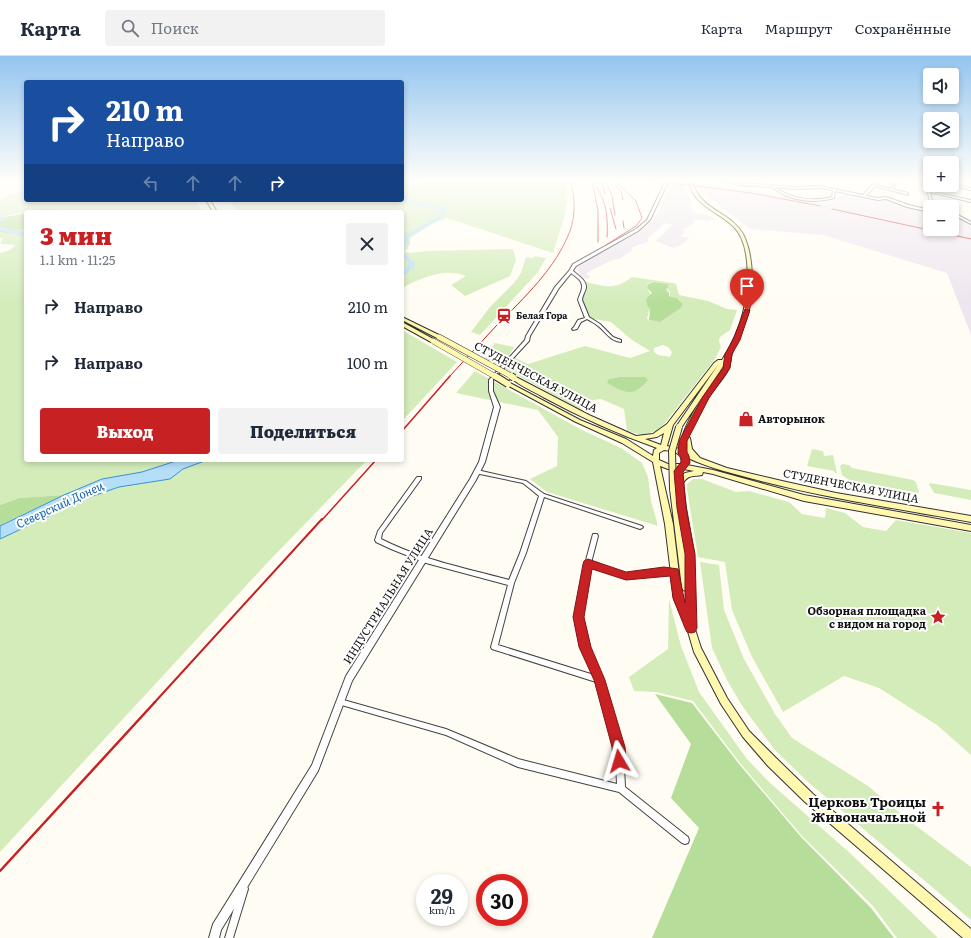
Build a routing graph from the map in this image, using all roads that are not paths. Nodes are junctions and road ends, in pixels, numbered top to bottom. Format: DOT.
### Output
graph roads {
  1 [pos="647,221"];
  2 [pos="728,221"];
  3 [pos="571,271"];
  4 [pos="587,318"];
  5 [pos="404,319"];
  6 [pos="404,325"];
  7 [pos="574,329"];
  8 [pos="620,341"];
  9 [pos="729,354"];
  10 [pos="692,422"];
  11 [pos="670,425"];
  12 [pos="624,435"];
  13 [pos="663,448"];
  14 [pos="682,453"];
  15 [pos="656,460"];
  16 [pos="682,466"];
  17 [pos="714,469"];
  18 [pos="477,472"];
  19 [pos="419,478"];
  20 [pos="676,486"];
  21 [pos="772,486"];
  22 [pos="542,495"];
  23 [pos="971,519"];
  24 [pos="640,526"];
  25 [pos="971,528"];
  26 [pos="595,536"];
  27 [pos="423,559"];
  28 [pos="588,564"];
  29 [pos="674,572"];
  30 [pos="511,583"];
  31 [pos="691,628"];
  32 [pos="599,680"];
  33 [pos="340,702"];
  34 [pos="621,789"];
  35 [pos="685,840"];
  36 [pos="246,880"];
  37 [pos="971,937"];
  38 [pos="214,938"];
  39 [pos="229,938"];
  1 -- 3 [label="street, ИНДУСТРИАЛЬНАЯ УЛИЦА"];
  2 -- 9 [label="main road"];
  3 -- 4 [label="street"];
  3 -- 18 [label="street, ИНДУСТРИАЛЬНАЯ УЛИЦА"];
  4 -- 7 [label="street"];
  4 -- 8 [label="street"];
  5 -- 12 [label="main road, СТУДЕНЧЕСКАЯ УЛИЦА, bridge"];
  6 -- 15 [label="main road, СТУДЕНЧЕСКАЯ УЛИЦА, bridge"];
  9 -- 10 [label="main road"];
  9 -- 11 [label="main road"];
  9 -- 20 [label="main road, bridge"];
  10 -- 14 [label="main road"];
  10 -- 17 [label="main road"];
  11 -- 12 [label="main road"];
  11 -- 13 [label="main road"];
  12 -- 13 [label="main road, СТУДЕНЧЕСКАЯ УЛИЦА"];
  13 -- 14 [label="main road, СТУДЕНЧЕСКАЯ УЛИЦА"];
  13 -- 15 [label="main road"];
  14 -- 16 [label="main road"];
  14 -- 17 [label="main road, СТУДЕНЧЕСКАЯ УЛИЦА"];
  15 -- 16 [label="main road, СТУДЕНЧЕСКАЯ УЛИЦА"];
  15 -- 29 [label="main road"];
  16 -- 17 [label="main road, СТУДЕНЧЕСКАЯ УЛИЦА"];
  16 -- 20 [label="main road"];
  17 -- 20 [label="main road"];
  17 -- 21 [label="main road, СТУДЕНЧЕСКАЯ УЛИЦА"];
  18 -- 22 [label="street"];
  18 -- 27 [label="street, ИНДУСТРИАЛЬНАЯ УЛИЦА"];
  19 -- 27 [label="street"];
  20 -- 31 [label="main road"];
  21 -- 23 [label="main road, СТУДЕНЧЕСКАЯ УЛИЦА"];
  21 -- 25 [label="main road, СТУДЕНЧЕСКАЯ УЛИЦА"];
  22 -- 24 [label="street"];
  22 -- 30 [label="street"];
  26 -- 28 [label="street"];
  27 -- 30 [label="street"];
  27 -- 33 [label="street, ИНДУСТРИАЛЬНАЯ УЛИЦА"];
  28 -- 29 [label="street"];
  28 -- 32 [label="street"];
  29 -- 31 [label="main road"];
  30 -- 32 [label="street"];
  31 -- 37 [label="main road"];
  32 -- 34 [label="street"];
  33 -- 34 [label="street"];
  33 -- 36 [label="street, ИНДУСТРИАЛЬНАЯ УЛИЦА"];
  34 -- 35 [label="street"];
  36 -- 38 [label="street, ИНДУСТРИАЛЬНАЯ УЛИЦА"];
  36 -- 39 [label="street"];
}
